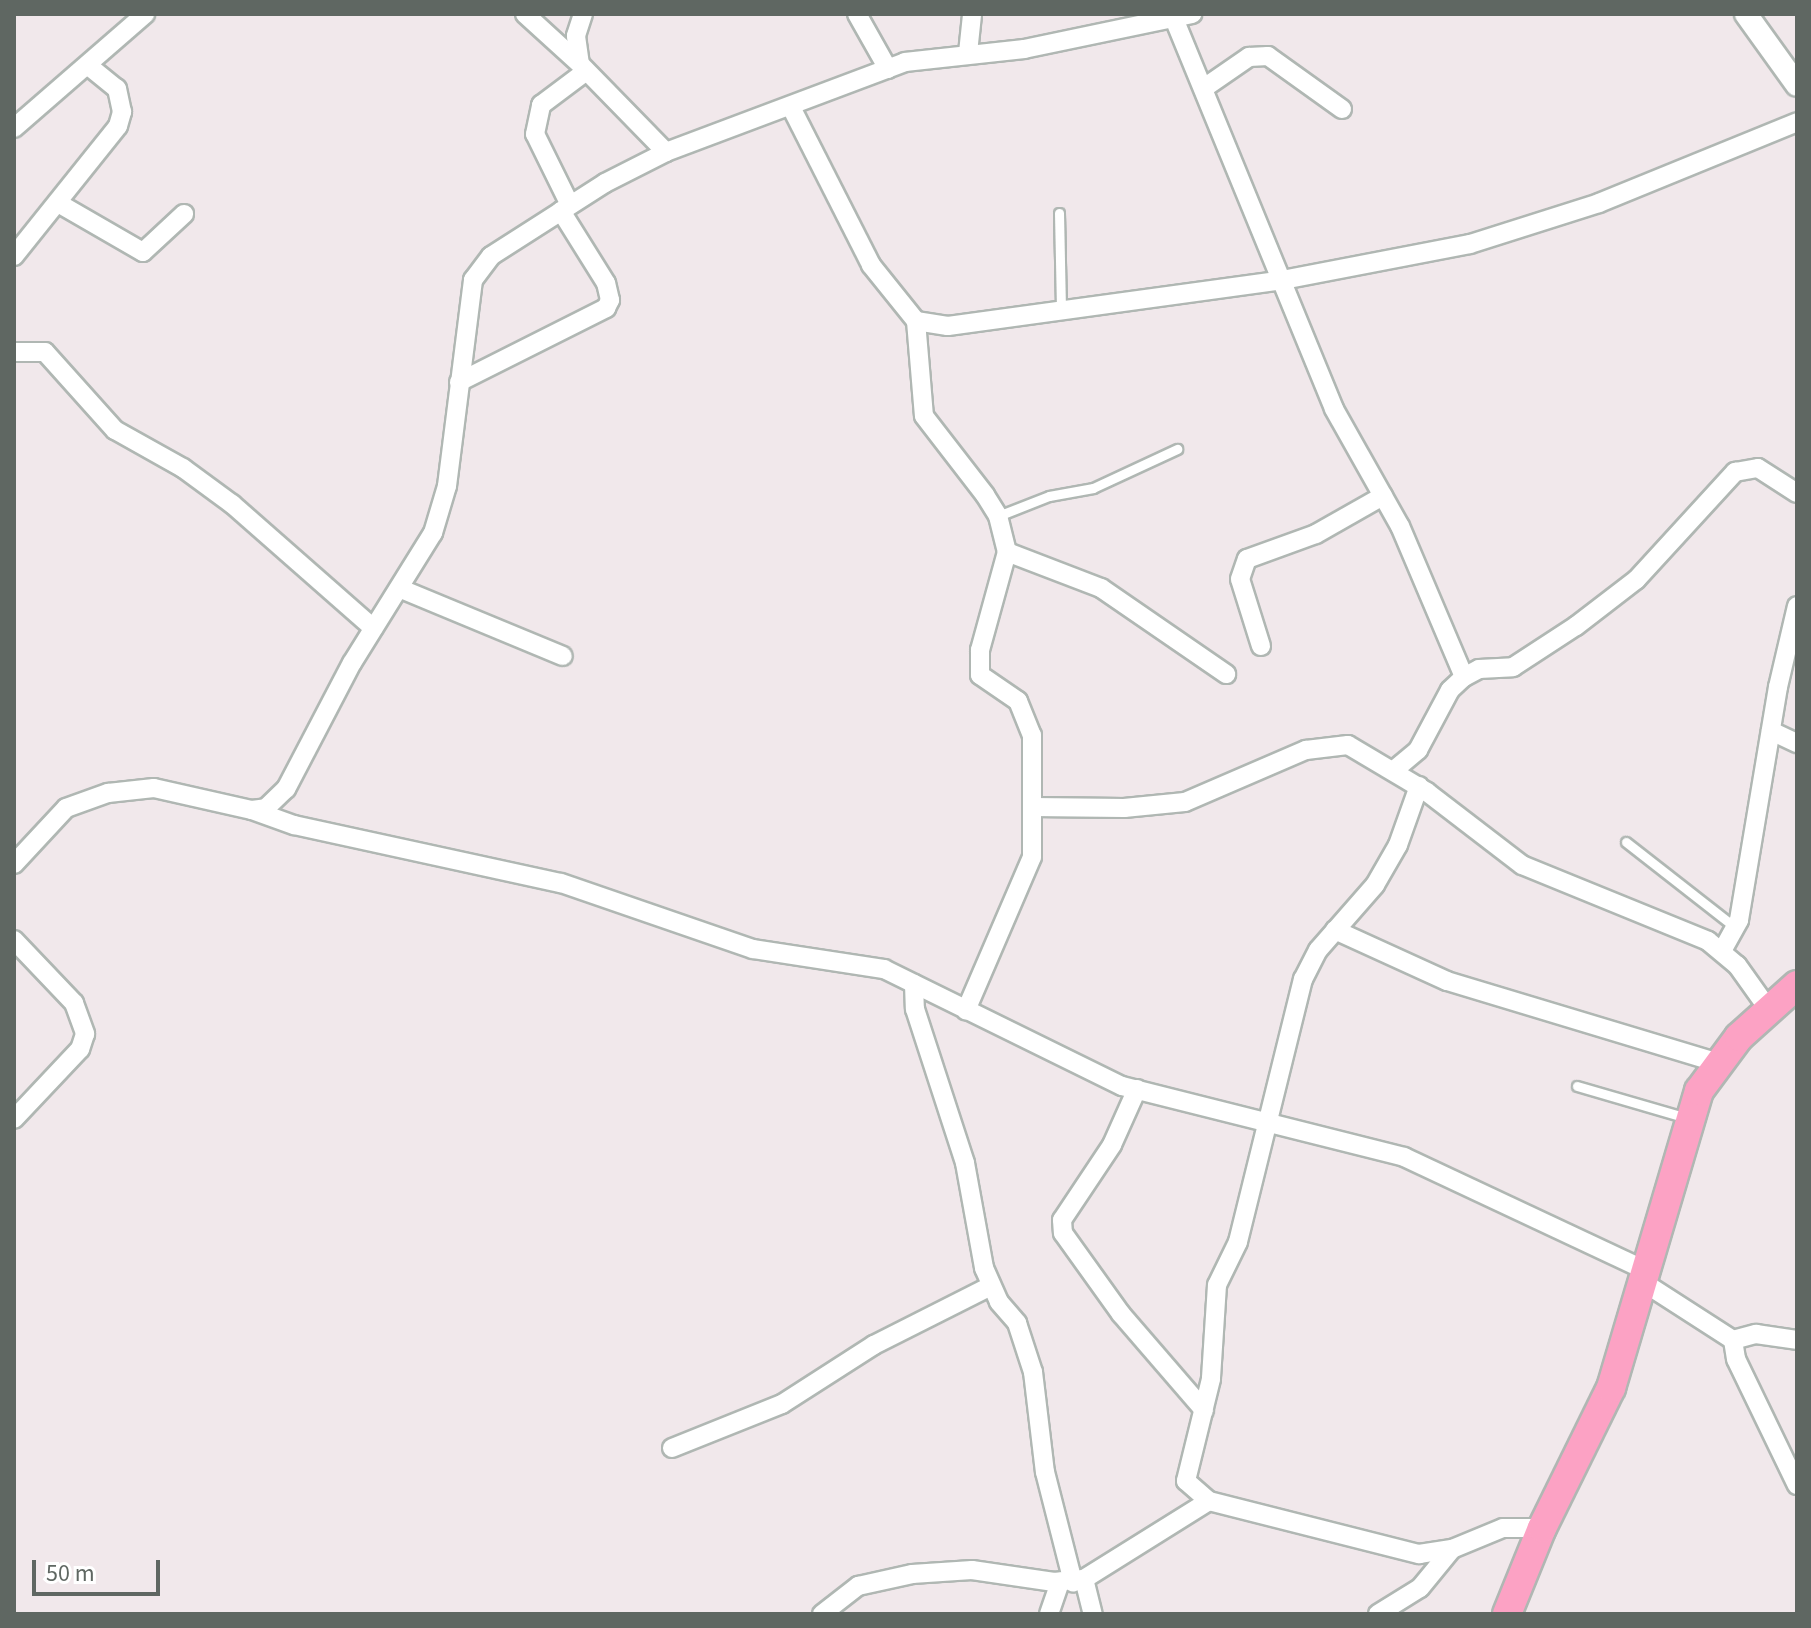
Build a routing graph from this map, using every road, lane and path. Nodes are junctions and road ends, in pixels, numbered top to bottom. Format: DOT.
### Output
graph roads {
  1 [pos="145,14"];
  2 [pos="525,14"];
  3 [pos="583,14"];
  4 [pos="857,14"];
  5 [pos="972,14"];
  6 [pos="1746,14"];
  7 [pos="1180,16"];
  8 [pos="968,53"];
  9 [pos="87,65"];
  10 [pos="583,68"];
  11 [pos="888,69"];
  12 [pos="1797,85"];
  13 [pos="1204,88"];
  14 [pos="791,107"];
  15 [pos="1342,109"];
  16 [pos="1797,122"];
  17 [pos="14,128"];
  18 [pos="666,152"];
  19 [pos="58,203"];
  20 [pos="565,208"];
  21 [pos="1059,213"];
  22 [pos="184,214"];
  23 [pos="14,256"];
  24 [pos="1283,280"];
  25 [pos="1061,308"];
  26 [pos="916,321"];
  27 [pos="14,352"];
  28 [pos="459,382"];
  29 [pos="1177,449"];
  30 [pos="1797,493"];
  31 [pos="1383,496"];
  32 [pos="998,516"];
  33 [pos="1007,552"];
  34 [pos="401,589"];
  35 [pos="1797,606"];
  36 [pos="373,628"];
  37 [pos="1261,646"];
  38 [pos="563,656"];
  39 [pos="1226,674"];
  40 [pos="1464,677"];
  41 [pos="1771,731"];
  42 [pos="1797,743"];
  43 [pos="1393,771"];
  44 [pos="1419,786"];
  45 [pos="1033,807"];
  46 [pos="252,810"];
  47 [pos="1626,842"];
  48 [pos="14,864"];
  49 [pos="1736,928"];
  50 [pos="1335,930"];
  51 [pos="14,940"];
  52 [pos="1722,951"];
  53 [pos="914,984"];
  54 [pos="1797,985"];
  55 [pos="966,1010"];
  56 [pos="1769,1010"];
  57 [pos="1716,1062"];
  58 [pos="1577,1086"];
  59 [pos="1137,1089"];
  60 [pos="1687,1118"];
  61 [pos="14,1119"];
  62 [pos="1267,1122"];
  63 [pos="1648,1278"];
  64 [pos="991,1286"];
  65 [pos="1733,1340"];
  66 [pos="1797,1340"];
  67 [pos="1204,1410"];
  68 [pos="672,1448"];
  69 [pos="1797,1485"];
  70 [pos="1209,1501"];
  71 [pos="1542,1528"];
  72 [pos="1452,1549"];
  73 [pos="1072,1581"];
  74 [pos="822,1614"];
  75 [pos="1049,1614"];
  76 [pos="1093,1614"];
  77 [pos="1378,1614"];
  78 [pos="1507,1614"];
  1 -- 9 [label="street"];
  2 -- 10 [label="street"];
  3 -- 10 [label="street"];
  4 -- 11 [label="street"];
  5 -- 8 [label="street"];
  6 -- 12 [label="street"];
  7 -- 8 [label="street"];
  7 -- 13 [label="street"];
  8 -- 11 [label="street"];
  9 -- 17 [label="street"];
  9 -- 19 [label="street"];
  10 -- 18 [label="street"];
  10 -- 20 [label="street"];
  11 -- 14 [label="street"];
  13 -- 15 [label="street"];
  13 -- 24 [label="street"];
  14 -- 18 [label="street"];
  14 -- 26 [label="street"];
  16 -- 24 [label="street"];
  18 -- 20 [label="street"];
  19 -- 22 [label="street"];
  19 -- 23 [label="street"];
  20 -- 28 [label="street"];
  20 -- 28 [label="street"];
  21 -- 25 [label="lane"];
  24 -- 25 [label="street"];
  24 -- 31 [label="street"];
  25 -- 26 [label="street"];
  26 -- 32 [label="street"];
  27 -- 36 [label="street"];
  28 -- 34 [label="street"];
  29 -- 32 [label="lane"];
  30 -- 40 [label="street"];
  31 -- 37 [label="street"];
  31 -- 40 [label="street"];
  32 -- 33 [label="street"];
  33 -- 39 [label="street"];
  33 -- 45 [label="street"];
  34 -- 36 [label="street"];
  34 -- 38 [label="street"];
  35 -- 41 [label="street"];
  36 -- 46 [label="street"];
  40 -- 43 [label="street"];
  41 -- 42 [label="street"];
  41 -- 49 [label="street"];
  43 -- 44 [label="street"];
  43 -- 45 [label="street"];
  44 -- 50 [label="street"];
  44 -- 52 [label="street"];
  45 -- 55 [label="street"];
  46 -- 48 [label="street"];
  46 -- 53 [label="street"];
  47 -- 49 [label="lane"];
  49 -- 52 [label="street"];
  50 -- 57 [label="street"];
  50 -- 62 [label="street"];
  51 -- 61 [label="street"];
  52 -- 56 [label="street"];
  53 -- 55 [label="street"];
  53 -- 64 [label="street"];
  54 -- 56 [label="highway"];
  55 -- 59 [label="street"];
  56 -- 57 [label="highway"];
  57 -- 60 [label="highway"];
  58 -- 60 [label="lane"];
  59 -- 62 [label="street"];
  59 -- 67 [label="street"];
  60 -- 63 [label="highway"];
  62 -- 63 [label="street"];
  62 -- 67 [label="street"];
  63 -- 65 [label="street"];
  63 -- 71 [label="highway"];
  64 -- 68 [label="street"];
  64 -- 73 [label="street"];
  65 -- 66 [label="street"];
  65 -- 69 [label="street"];
  67 -- 70 [label="street"];
  70 -- 72 [label="street"];
  70 -- 73 [label="street"];
  71 -- 72 [label="street"];
  71 -- 78 [label="highway"];
  72 -- 77 [label="street"];
  73 -- 74 [label="street"];
  73 -- 75 [label="street"];
  73 -- 76 [label="street"];
}
